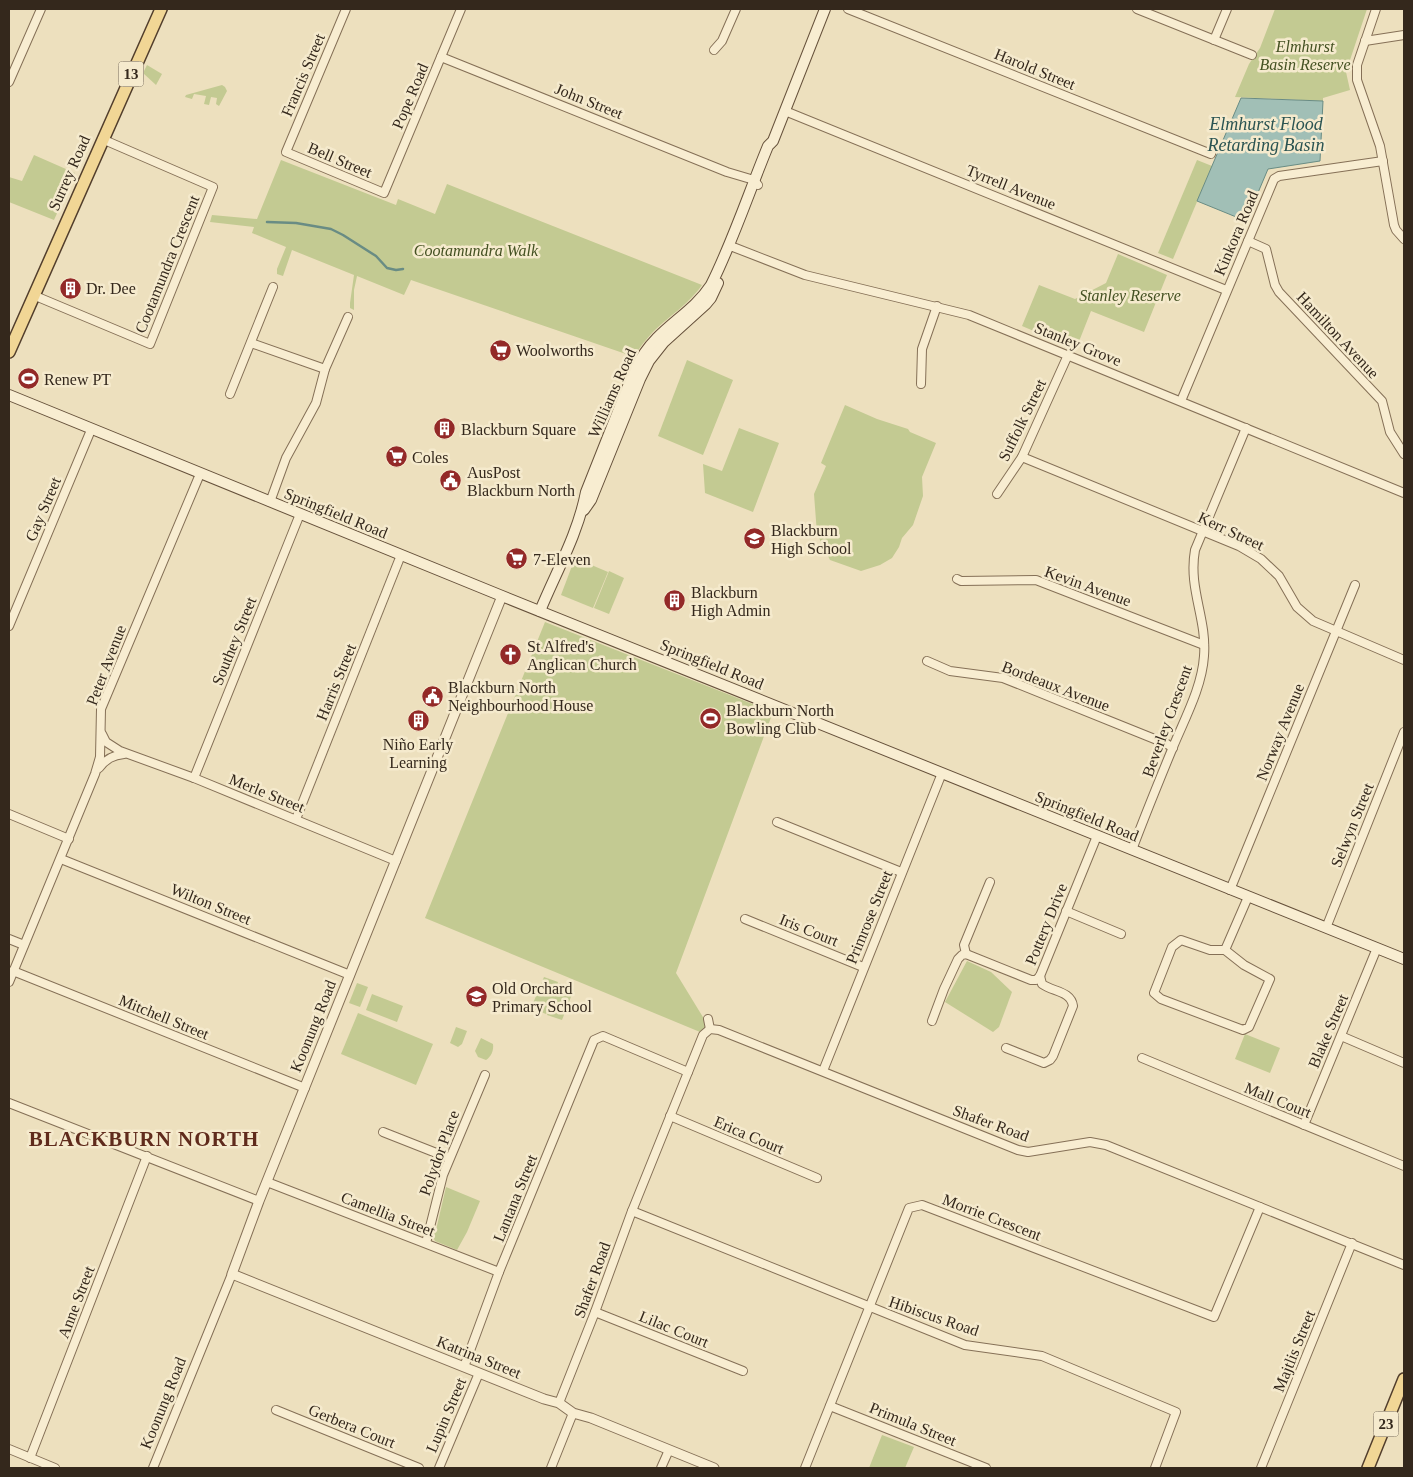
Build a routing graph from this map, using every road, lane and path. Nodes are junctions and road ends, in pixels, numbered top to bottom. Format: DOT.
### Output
graph roads {
  1 [pos="41,9"];
  2 [pos="161,9"];
  3 [pos="346,9"];
  4 [pos="461,9"];
  5 [pos="736,9"];
  6 [pos="825,9"];
  7 [pos="848,9"];
  8 [pos="1137,9"];
  9 [pos="1227,9"];
  10 [pos="1376,9"];
  11 [pos="1404,35"];
  12 [pos="1214,40"];
  13 [pos="1366,41"];
  14 [pos="714,50"];
  15 [pos="1252,56"];
  16 [pos="441,57"];
  17 [pos="9,82"];
  18 [pos="785,111"];
  19 [pos="102,139"];
  20 [pos="286,152"];
  21 [pos="1211,154"];
  22 [pos="1383,161"];
  23 [pos="757,179"];
  24 [pos="384,193"];
  25 [pos="1404,239"];
  26 [pos="1248,241"];
  27 [pos="731,246"];
  28 [pos="273,287"];
  29 [pos="1226,290"];
  30 [pos="33,295"];
  31 [pos="708,297"];
  32 [pos="937,306"];
  33 [pos="348,317"];
  34 [pos="251,342"];
  35 [pos="9,352"];
  36 [pos="1068,355"];
  37 [pos="326,369"];
  38 [pos="921,384"];
  39 [pos="230,394"];
  40 [pos="9,396"];
  41 [pos="1180,401"];
  42 [pos="618,413"];
  43 [pos="622,424"];
  44 [pos="1246,428"];
  45 [pos="92,430"];
  46 [pos="608,448"];
  47 [pos="1404,454"];
  48 [pos="1022,457"];
  49 [pos="200,474"];
  50 [pos="1404,493"];
  51 [pos="997,494"];
  52 [pos="270,502"];
  53 [pos="300,514"];
  54 [pos="1203,532"];
  55 [pos="401,555"];
  56 [pos="957,579"];
  57 [pos="1355,585"];
  58 [pos="502,596"];
  59 [pos="540,611"];
  60 [pos="9,626"];
  61 [pos="1336,632"];
  62 [pos="1204,645"];
  63 [pos="1404,660"];
  64 [pos="927,661"];
  65 [pos="101,731"];
  66 [pos="1404,732"];
  67 [pos="1173,748"];
  68 [pos="126,754"];
  69 [pos="942,773"];
  70 [pos="95,774"];
  71 [pos="194,778"];
  72 [pos="9,814"];
  73 [pos="296,819"];
  74 [pos="777,822"];
  75 [pos="1097,836"];
  76 [pos="68,839"];
  77 [pos="1132,850"];
  78 [pos="61,859"];
  79 [pos="396,861"];
  80 [pos="901,872"];
  81 [pos="990,882"];
  82 [pos="1230,890"];
  83 [pos="1248,897"];
  84 [pos="1066,911"];
  85 [pos="745,919"];
  86 [pos="1326,928"];
  87 [pos="1121,934"];
  88 [pos="9,940"];
  89 [pos="24,946"];
  90 [pos="1377,948"];
  91 [pos="1224,950"];
  92 [pos="966,954"];
  93 [pos="1404,959"];
  94 [pos="863,967"];
  95 [pos="13,971"];
  96 [pos="350,975"];
  97 [pos="1040,976"];
  98 [pos="9,982"];
  99 [pos="708,1019"];
  100 [pos="932,1021"];
  101 [pos="710,1029"];
  102 [pos="1340,1036"];
  103 [pos="1006,1048"];
  104 [pos="1142,1058"];
  105 [pos="1404,1063"];
  106 [pos="823,1071"];
  107 [pos="688,1072"];
  108 [pos="485,1074"];
  109 [pos="305,1088"];
  110 [pos="9,1105"];
  111 [pos="670,1116"];
  112 [pos="1304,1125"];
  113 [pos="383,1132"];
  114 [pos="147,1156"];
  115 [pos="449,1158"];
  116 [pos="1404,1166"];
  117 [pos="818,1178"];
  118 [pos="267,1182"];
  119 [pos="259,1201"];
  120 [pos="1260,1207"];
  121 [pos="632,1211"];
  122 [pos="426,1243"];
  123 [pos="1352,1244"];
  124 [pos="1404,1265"];
  125 [pos="499,1272"];
  126 [pos="232,1274"];
  127 [pos="868,1307"];
  128 [pos="595,1312"];
  129 [pos="464,1367"];
  130 [pos="743,1371"];
  131 [pos="479,1373"];
  132 [pos="1404,1379"];
  133 [pos="559,1403"];
  134 [pos="830,1406"];
  135 [pos="276,1410"];
  136 [pos="574,1414"];
  137 [pos="9,1449"];
  138 [pos="669,1450"];
  139 [pos="30,1458"];
  140 [pos="55,1468"];
  141 [pos="153,1468"];
  142 [pos="418,1468"];
  143 [pos="439,1468"];
  144 [pos="551,1468"];
  145 [pos="661,1468"];
  146 [pos="714,1468"];
  147 [pos="805,1468"];
  148 [pos="986,1468"];
  149 [pos="1155,1468"];
  150 [pos="1261,1468"];
  151 [pos="1368,1468"];
  1 -- 17 [label="street"];
  2 -- 19 [label="main road, Surrey Road / 13"];
  3 -- 20 [label="street, Francis Street"];
  4 -- 16 [label="street, Pope Road"];
  5 -- 14 [label="street"];
  6 -- 18 [label="main road, Williams Road"];
  7 -- 21 [label="street, Harold Street"];
  8 -- 12 [label="street"];
  9 -- 12 [label="street"];
  10 -- 13 [label="street"];
  11 -- 13 [label="street"];
  12 -- 15 [label="street"];
  13 -- 22 [label="street"];
  16 -- 23 [label="street, John Street"];
  16 -- 24 [label="street, Pope Road"];
  18 -- 23 [label="main road, Williams Road"];
  18 -- 29 [label="street, Tyrrell Avenue"];
  19 -- 30 [label="main road, Surrey Road / 13"];
  19 -- 30 [label="street, Cootamundra Crescent"];
  20 -- 24 [label="street, Bell Street"];
  22 -- 25 [label="street"];
  22 -- 26 [label="street, Kinkora Road"];
  23 -- 27 [label="main road, Williams Road"];
  26 -- 29 [label="street, Kinkora Road"];
  26 -- 47 [label="street, Hamilton Avenue"];
  27 -- 31 [label="main road, Williams Road"];
  27 -- 32 [label="street, Stanley Grove"];
  28 -- 34 [label="street"];
  29 -- 41 [label="street, Kinkora Road"];
  30 -- 35 [label="main road, Surrey Road / 13"];
  31 -- 42 [label="main road, Williams Road"];
  31 -- 43 [label="main road, Williams Road"];
  32 -- 36 [label="street, Stanley Grove"];
  32 -- 38 [label="street"];
  33 -- 37 [label="street"];
  34 -- 37 [label="street"];
  34 -- 39 [label="street"];
  36 -- 41 [label="street, Stanley Grove"];
  36 -- 48 [label="street, Suffolk Street"];
  37 -- 52 [label="street"];
  40 -- 45 [label="main road, Springfield Road"];
  41 -- 44 [label="street, Stanley Grove"];
  42 -- 43 [label="main road"];
  42 -- 46 [label="main road, Williams Road"];
  43 -- 46 [label="main road, Williams Road"];
  44 -- 50 [label="street, Stanley Grove"];
  44 -- 54 [label="street, Beverley Crescent"];
  45 -- 49 [label="main road, Springfield Road"];
  45 -- 60 [label="street, Gay Street"];
  46 -- 59 [label="main road, Williams Road"];
  48 -- 51 [label="street, Suffolk Street"];
  48 -- 54 [label="street, Kerr Street"];
  49 -- 52 [label="main road, Springfield Road"];
  49 -- 65 [label="street, Peter Avenue"];
  52 -- 53 [label="main road, Springfield Road"];
  53 -- 55 [label="main road, Springfield Road"];
  53 -- 71 [label="street, Southey Street"];
  54 -- 61 [label="street, Kerr Street"];
  54 -- 62 [label="street, Beverley Crescent"];
  55 -- 58 [label="main road, Springfield Road"];
  55 -- 73 [label="street, Harris Street"];
  56 -- 62 [label="street, Kevin Avenue"];
  57 -- 61 [label="street, Norway Avenue"];
  58 -- 59 [label="main road, Springfield Road"];
  58 -- 79 [label="street, Koonung Road"];
  59 -- 69 [label="main road, Springfield Road"];
  61 -- 63 [label="street, Kerr Street"];
  61 -- 82 [label="street, Norway Avenue"];
  62 -- 67 [label="street, Beverley Crescent"];
  64 -- 67 [label="street, Bordeaux Avenue"];
  65 -- 68 [label="street, Merle Street"];
  65 -- 70 [label="street, Peter Avenue"];
  66 -- 86 [label="street, Selwyn Street"];
  67 -- 77 [label="street, Beverley Crescent"];
  68 -- 70 [label="street"];
  68 -- 71 [label="street, Merle Street"];
  69 -- 75 [label="main road, Springfield Road"];
  69 -- 80 [label="street, Primrose Street"];
  70 -- 76 [label="street, Peter Avenue"];
  71 -- 73 [label="street, Merle Street"];
  72 -- 76 [label="street"];
  73 -- 79 [label="street, Merle Street"];
  74 -- 80 [label="street"];
  75 -- 77 [label="main road, Springfield Road"];
  75 -- 84 [label="street, Pottery Drive"];
  76 -- 78 [label="street, Peter Avenue"];
  77 -- 82 [label="main road, Springfield Road"];
  78 -- 89 [label="street, Peter Avenue"];
  78 -- 96 [label="street, Wilton Street"];
  79 -- 96 [label="street, Koonung Road"];
  80 -- 94 [label="street, Primrose Street"];
  81 -- 92 [label="street"];
  82 -- 83 [label="main road, Springfield Road"];
  83 -- 86 [label="main road, Springfield Road"];
  83 -- 91 [label="street"];
  84 -- 87 [label="street"];
  84 -- 97 [label="street, Pottery Drive"];
  85 -- 94 [label="street, Iris Court"];
  86 -- 90 [label="main road, Springfield Road"];
  88 -- 89 [label="street"];
  89 -- 95 [label="street, Peter Avenue"];
  90 -- 93 [label="main road, Springfield Road"];
  90 -- 102 [label="street, Blake Street"];
  91 -- 91 [label="street"];
  92 -- 97 [label="street, Pottery Drive"];
  92 -- 100 [label="street"];
  94 -- 106 [label="street, Primrose Street"];
  95 -- 98 [label="street, Peter Avenue"];
  95 -- 109 [label="street, Mitchell Street"];
  96 -- 109 [label="street, Koonung Road"];
  97 -- 103 [label="street"];
  99 -- 101 [label="street"];
  101 -- 106 [label="street, Shafer Road"];
  101 -- 107 [label="street, Shafer Road"];
  102 -- 105 [label="street"];
  102 -- 112 [label="street, Blake Street"];
  104 -- 112 [label="street, Mall Court"];
  106 -- 120 [label="street, Shafer Road"];
  107 -- 111 [label="street, Shafer Road"];
  107 -- 125 [label="street, Lantana Street"];
  108 -- 115 [label="street, Polydor Place"];
  109 -- 118 [label="street, Koonung Road"];
  110 -- 114 [label="street"];
  111 -- 117 [label="street, Erica Court"];
  111 -- 121 [label="street, Shafer Road"];
  112 -- 116 [label="street, Mall Court"];
  113 -- 115 [label="street"];
  114 -- 119 [label="street"];
  114 -- 139 [label="street, Anne Street"];
  115 -- 122 [label="street, Polydor Place"];
  118 -- 119 [label="street, Koonung Road"];
  118 -- 122 [label="street, Camellia Street"];
  119 -- 126 [label="street, Koonung Road"];
  120 -- 123 [label="street, Shafer Road"];
  120 -- 127 [label="street, Morrie Crescent"];
  121 -- 127 [label="street, Hibiscus Road"];
  121 -- 128 [label="street, Shafer Road"];
  122 -- 125 [label="street, Camellia Street"];
  123 -- 124 [label="street, Shafer Road"];
  123 -- 150 [label="street, Majtlis Street"];
  125 -- 129 [label="street, Lantana Street"];
  126 -- 129 [label="street, Katrina Street"];
  126 -- 141 [label="street, Koonung Road"];
  127 -- 134 [label="street, Morrie Crescent"];
  127 -- 149 [label="street, Hibiscus Road"];
  128 -- 130 [label="street, Lilac Court"];
  128 -- 133 [label="street, Shafer Road"];
  129 -- 131 [label="street, Katrina Street"];
  131 -- 133 [label="street, Katrina Street"];
  131 -- 143 [label="street, Lupin Street"];
  132 -- 151 [label="main road, 23"];
  133 -- 136 [label="street, Katrina Street"];
  134 -- 147 [label="street, Morrie Crescent"];
  134 -- 148 [label="street, Primula Street"];
  135 -- 142 [label="street, Gerbera Court"];
  136 -- 138 [label="street, Katrina Street"];
  136 -- 144 [label="street"];
  137 -- 139 [label="street"];
  138 -- 145 [label="street"];
  138 -- 146 [label="street, Katrina Street"];
  139 -- 140 [label="street"];
}
